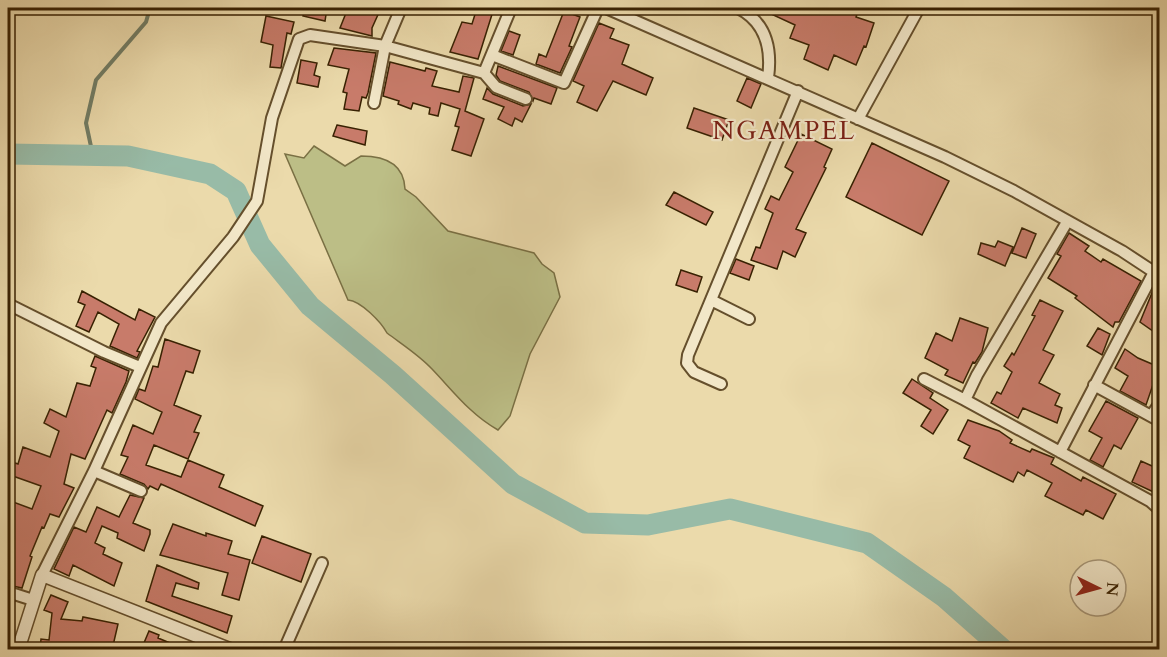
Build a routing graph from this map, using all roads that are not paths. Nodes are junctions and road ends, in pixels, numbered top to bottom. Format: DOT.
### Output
graph roads {
  1 [pos="401,8"];
  2 [pos="511,8"];
  3 [pos="598,8"];
  4 [pos="606,8"];
  5 [pos="738,8"];
  6 [pos="919,8"];
  7 [pos="384,46"];
  8 [pos="492,55"];
  9 [pos="484,73"];
  10 [pos="768,78"];
  11 [pos="798,91"];
  12 [pos="526,99"];
  13 [pos="375,103"];
  14 [pos="858,119"];
  15 [pos="1067,222"];
  16 [pos="1157,274"];
  17 [pos="711,300"];
  18 [pos="8,304"];
  19 [pos="750,319"];
  20 [pos="140,367"];
  21 [pos="924,378"];
  22 [pos="720,384"];
  23 [pos="1094,385"];
  24 [pos="965,400"];
  25 [pos="1160,403"];
  26 [pos="1155,419"];
  27 [pos="1060,452"];
  28 [pos="94,471"];
  29 [pos="141,491"];
  30 [pos="1160,510"];
  31 [pos="322,563"];
  32 [pos="42,575"];
  33 [pos="8,592"];
  34 [pos="33,600"];
  35 [pos="18,650"];
  36 [pos="232,650"];
  37 [pos="284,650"];
  1 -- 7 [label="street"];
  2 -- 8 [label="street"];
  3 -- 8 [label="street"];
  4 -- 10 [label="street"];
  5 -- 10 [label="street"];
  6 -- 14 [label="street"];
  7 -- 9 [label="street"];
  7 -- 13 [label="street"];
  7 -- 20 [label="street"];
  8 -- 9 [label="street"];
  9 -- 12 [label="street"];
  10 -- 11 [label="street"];
  11 -- 14 [label="street"];
  11 -- 17 [label="street"];
  14 -- 15 [label="street"];
  15 -- 16 [label="street"];
  15 -- 24 [label="street"];
  16 -- 23 [label="street"];
  17 -- 19 [label="street"];
  17 -- 22 [label="street"];
  18 -- 20 [label="street"];
  20 -- 28 [label="street"];
  21 -- 24 [label="street"];
  23 -- 26 [label="street"];
  23 -- 27 [label="street"];
  24 -- 27 [label="street"];
  25 -- 26 [label="street"];
  27 -- 30 [label="street"];
  28 -- 29 [label="street"];
  28 -- 32 [label="street"];
  31 -- 37 [label="street"];
  32 -- 34 [label="street"];
  32 -- 36 [label="street"];
  33 -- 34 [label="street"];
  34 -- 35 [label="street"];
}
